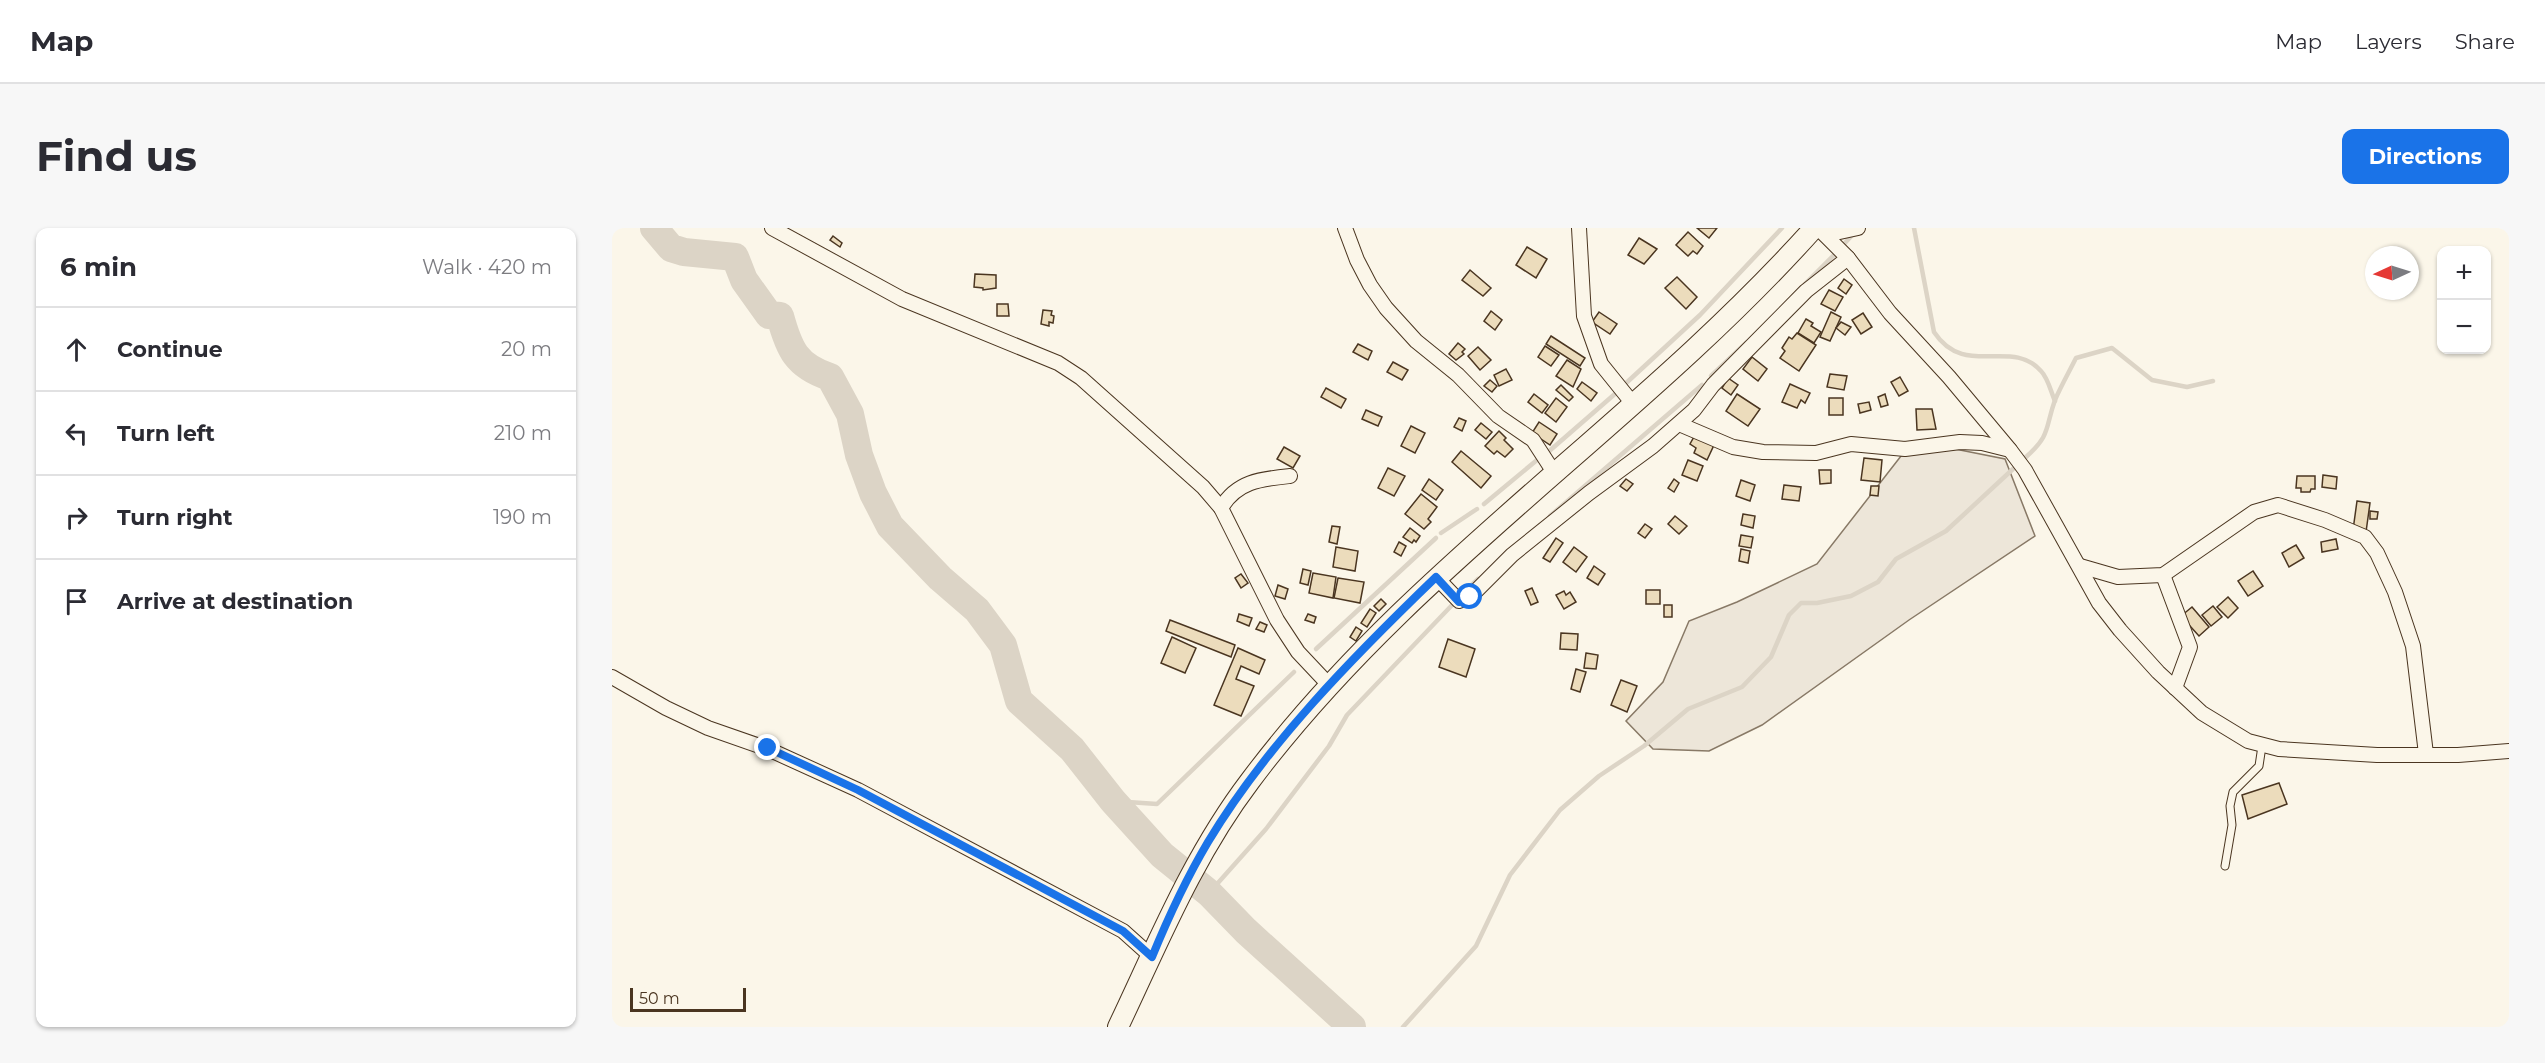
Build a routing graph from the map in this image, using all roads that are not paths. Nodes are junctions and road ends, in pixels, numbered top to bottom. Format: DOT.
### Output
graph roads {
  1 [pos="772,228"];
  2 [pos="1345,228"];
  3 [pos="1579,228"];
  4 [pos="1858,228"];
  5 [pos="1819,230"];
  6 [pos="1848,258"];
  7 [pos="1634,405"];
  8 [pos="1679,424"];
  9 [pos="2010,450"];
  10 [pos="1554,474"];
  11 [pos="1290,476"];
  12 [pos="1221,508"];
  13 [pos="2080,566"];
  14 [pos="2163,575"];
  15 [pos="1436,577"];
  16 [pos="612,677"];
  17 [pos="1330,686"];
  18 [pos="2175,688"];
  19 [pos="2262,746"];
  20 [pos="2509,752"];
  21 [pos="2426,754"];
  22 [pos="2225,866"];
  23 [pos="1152,957"];
  24 [pos="1118,1027"];
  1 -- 12 [label="street"];
  2 -- 10 [label="street"];
  3 -- 7 [label="street"];
  4 -- 5 [label="street"];
  5 -- 6 [label="street"];
  5 -- 7 [label="main road"];
  6 -- 8 [label="street"];
  6 -- 9 [label="street"];
  7 -- 10 [label="main road"];
  8 -- 9 [label="street"];
  8 -- 15 [label="street"];
  9 -- 13 [label="street"];
  10 -- 15 [label="main road"];
  11 -- 12 [label="street"];
  12 -- 17 [label="street"];
  13 -- 14 [label="street"];
  13 -- 18 [label="street"];
  14 -- 18 [label="street"];
  14 -- 21 [label="street"];
  15 -- 17 [label="main road"];
  16 -- 23 [label="street"];
  17 -- 23 [label="main road"];
  18 -- 19 [label="street"];
  19 -- 21 [label="street"];
  19 -- 22 [label="lane"];
  20 -- 21 [label="street"];
  23 -- 24 [label="main road"];
}
